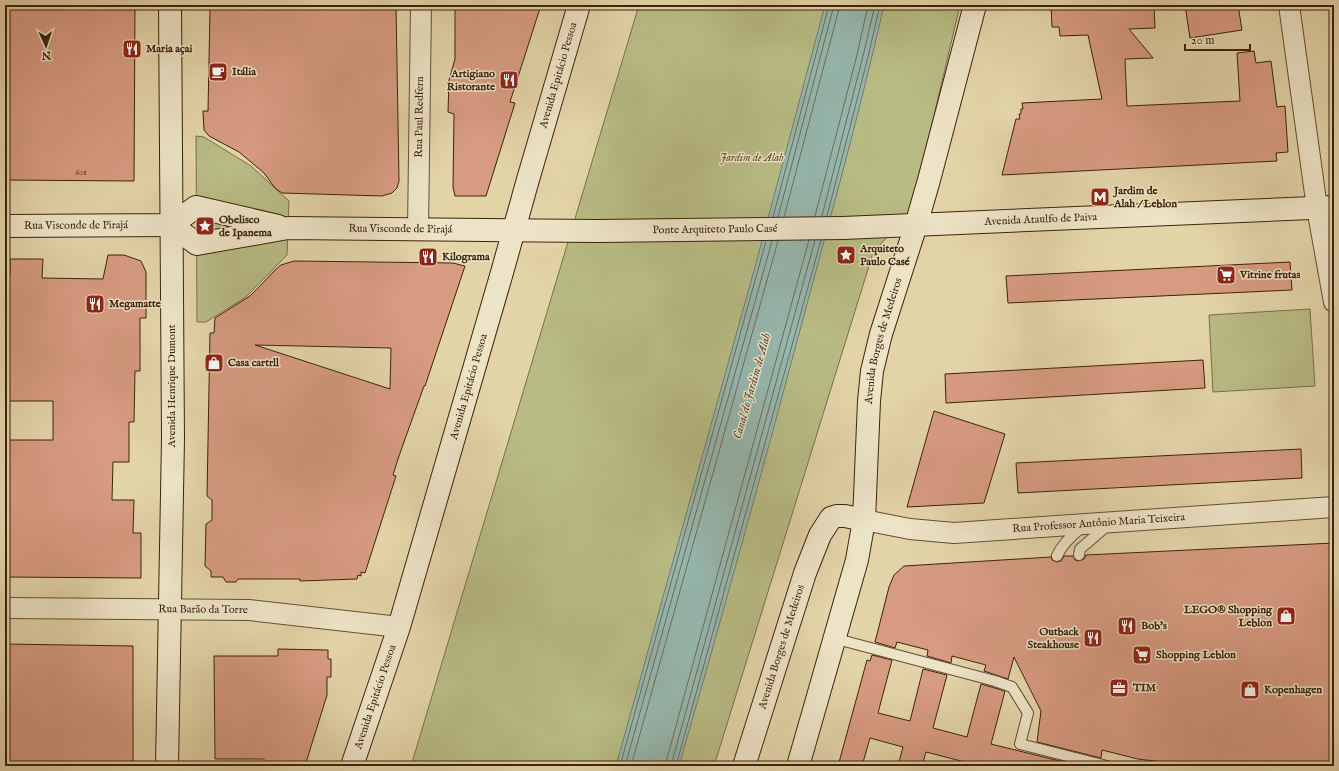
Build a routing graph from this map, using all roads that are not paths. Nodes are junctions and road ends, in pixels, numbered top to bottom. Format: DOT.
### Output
graph roads {
  1 [pos="170,5"];
  2 [pos="421,5"];
  3 [pos="579,5"];
  4 [pos="975,5"];
  5 [pos="1289,5"];
  6 [pos="1326,207"];
  7 [pos="171,225"];
  8 [pos="916,225"];
  9 [pos="5,226"];
  10 [pos="288,228"];
  11 [pos="418,229"];
  12 [pos="514,230"];
  13 [pos="1334,302"];
  14 [pos="1334,507"];
  15 [pos="864,520"];
  16 [pos="1111,523"];
  17 [pos="1085,524"];
  18 [pos="1079,555"];
  19 [pos="1057,556"];
  20 [pos="5,608"];
  21 [pos="170,610"];
  22 [pos="400,627"];
  23 [pos="833,638"];
  24 [pos="167,766"];
  25 [pos="352,766"];
  26 [pos="744,766"];
  27 [pos="798,766"];
  28 [pos="1107,766"];
  1 -- 7 [label="main road, Avenida Henrique Dumont"];
  2 -- 11 [label="street, Rua Paul Redfern"];
  3 -- 12 [label="main road, Avenida Epitácio Pessoa"];
  4 -- 8 [label="main road, Avenida Borges de Medeiros"];
  5 -- 6 [label="street"];
  6 -- 8 [label="main road, Avenida Ataulfo de Paiva"];
  6 -- 13 [label="street"];
  7 -- 9 [label="main road, Rua Visconde de Pirajá"];
  7 -- 10 [label="main road, Rua Visconde de Pirajá"];
  7 -- 10 [label="main road, Rua Visconde de Pirajá"];
  7 -- 21 [label="main road, Avenida Henrique Dumont"];
  8 -- 12 [label="main road, Ponte Arquiteto Paulo Casé, bridge"];
  8 -- 15 [label="main road, Avenida Borges de Medeiros"];
  10 -- 11 [label="main road, Rua Visconde de Pirajá"];
  11 -- 12 [label="main road, Rua Visconde de Pirajá"];
  12 -- 22 [label="main road, Avenida Epitácio Pessoa"];
  14 -- 16 [label="street, Rua Professor Antônio Maria Teixeira"];
  15 -- 17 [label="street, Rua Professor Antônio Maria Teixeira"];
  15 -- 23 [label="main road, Avenida Borges de Medeiros"];
  15 -- 26 [label="main road, Avenida Borges de Medeiros"];
  16 -- 17 [label="street, Rua Professor Antônio Maria Teixeira"];
  16 -- 18 [label="lane"];
  17 -- 19 [label="lane"];
  20 -- 21 [label="street, Rua Barão da Torre"];
  21 -- 22 [label="street, Rua Barão da Torre"];
  21 -- 24 [label="main road, Avenida Henrique Dumont"];
  22 -- 25 [label="main road, Avenida Epitácio Pessoa"];
  23 -- 27 [label="main road, Avenida Borges de Medeiros"];
  23 -- 28 [label="lane"];
}
